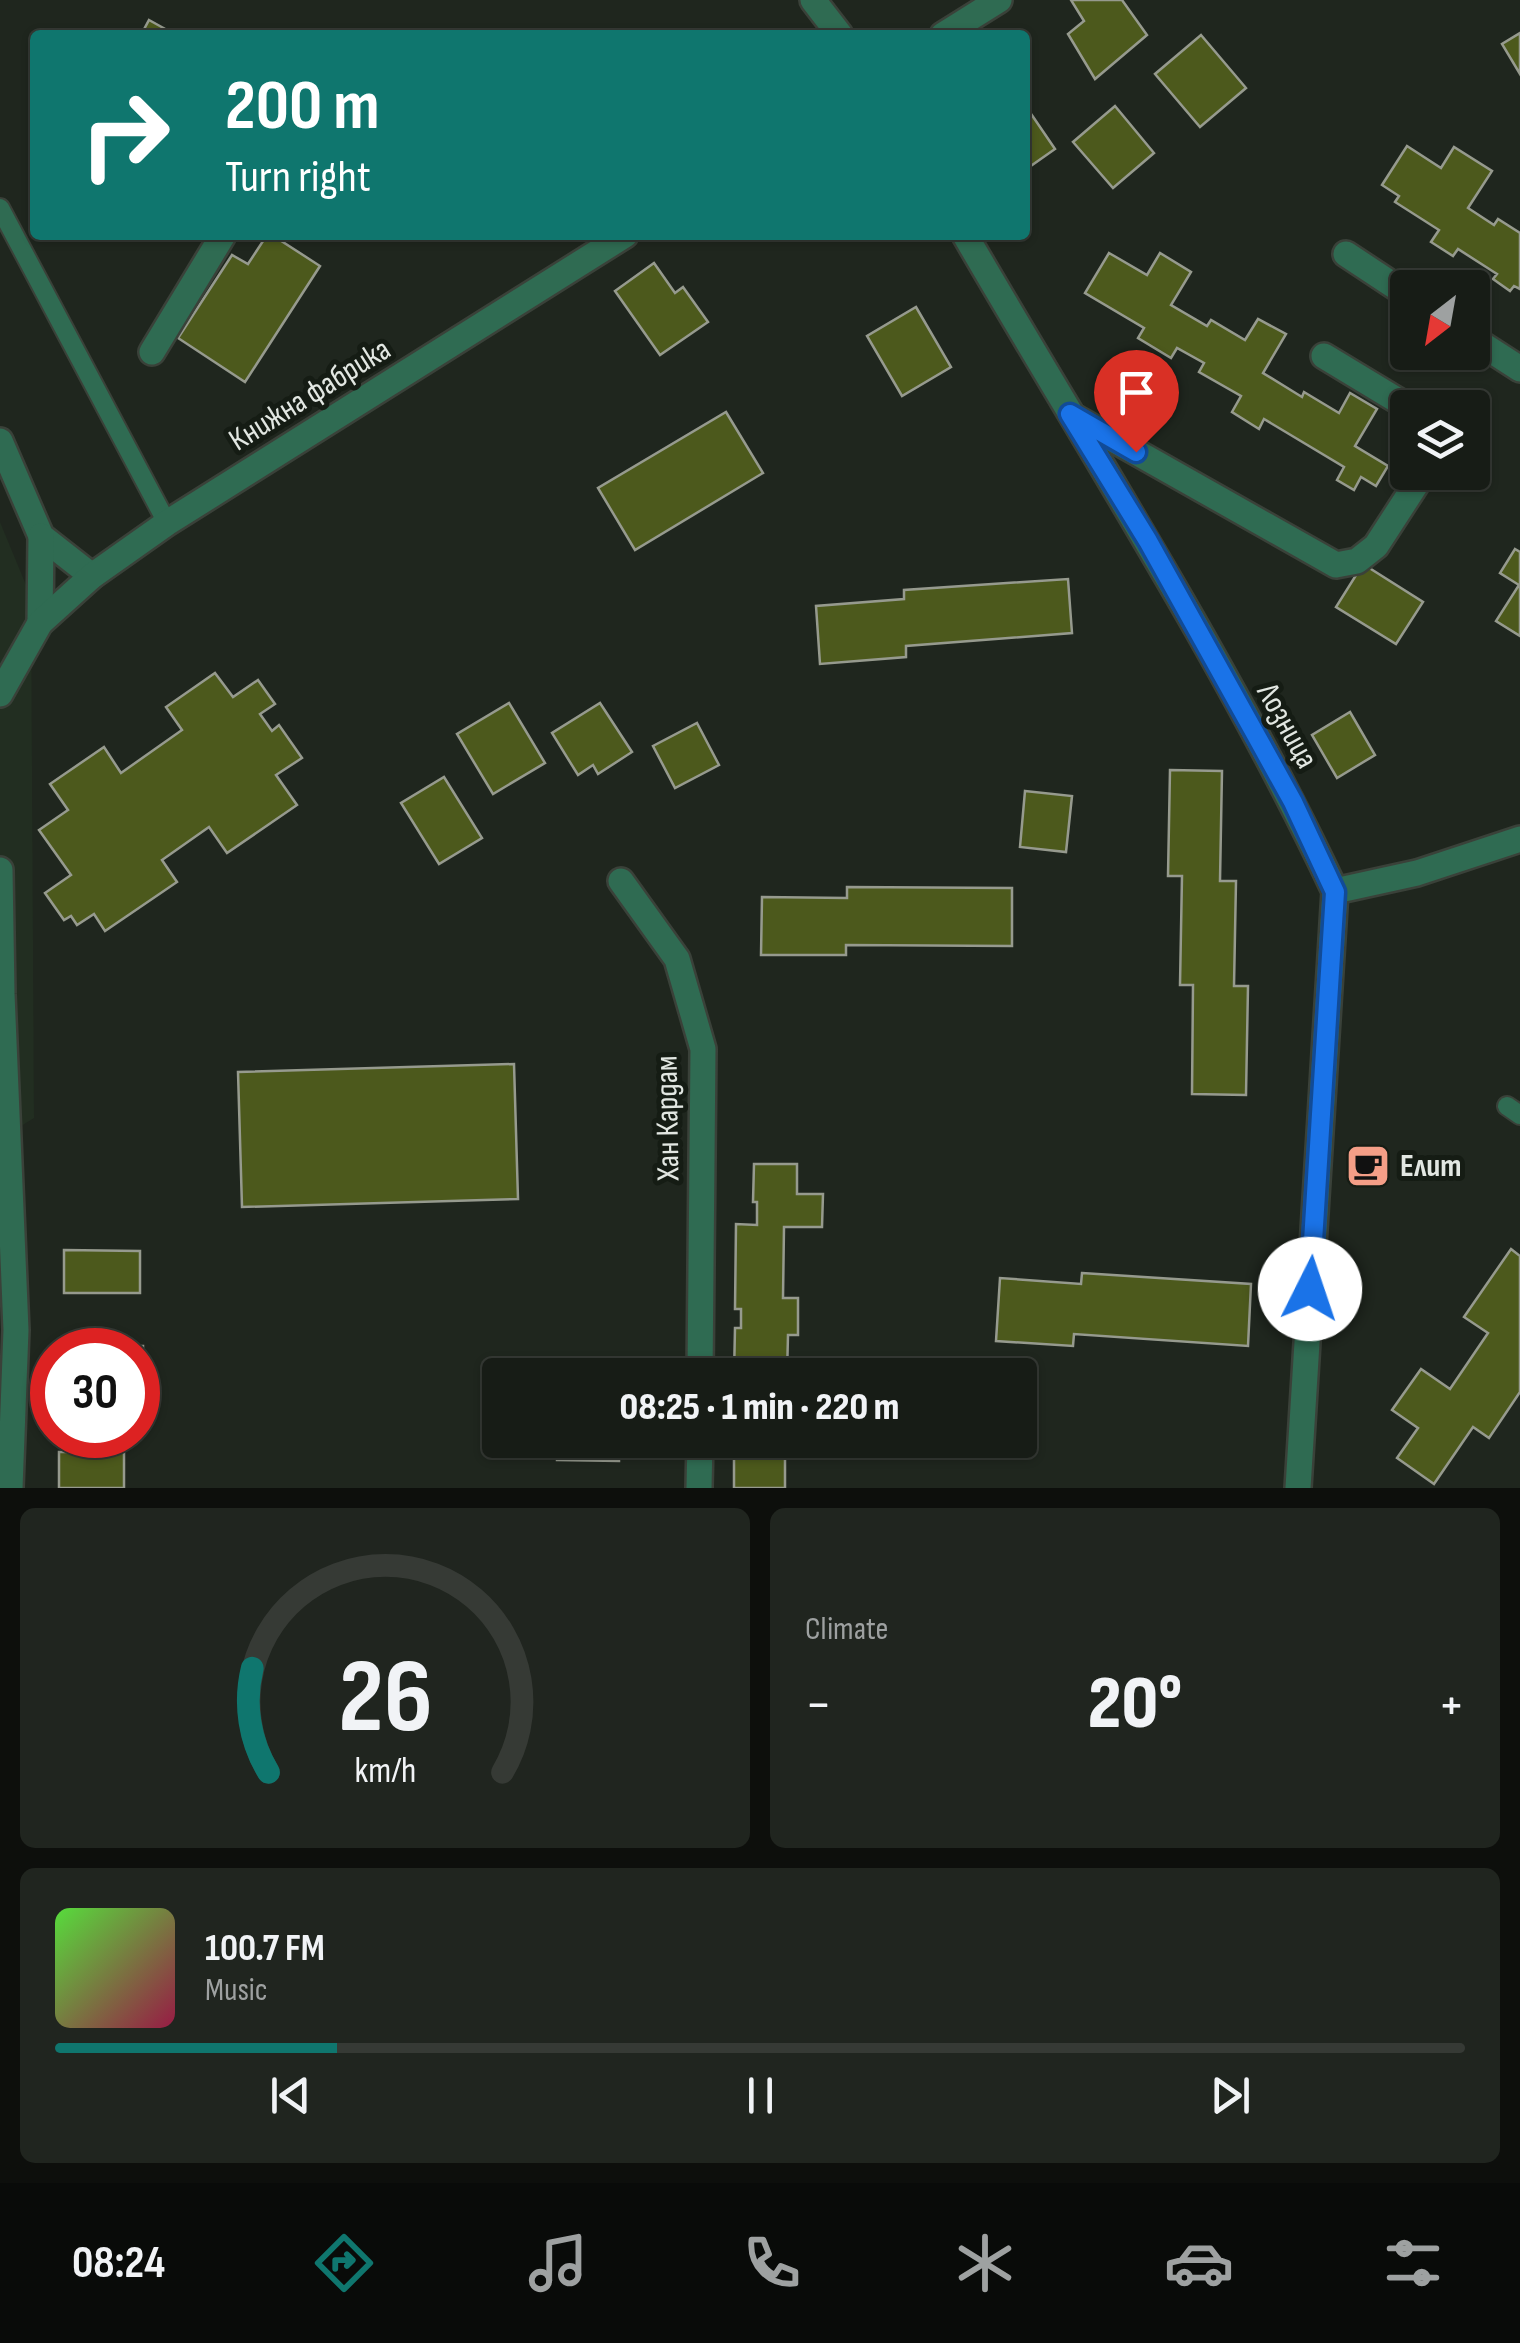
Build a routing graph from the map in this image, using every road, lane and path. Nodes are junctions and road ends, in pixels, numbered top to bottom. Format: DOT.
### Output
graph roads {
  1 [pos="813,0"];
  2 [pos="999,0"];
  3 [pos="836,30"];
  4 [pos="952,30"];
  5 [pos="0,208"];
  6 [pos="220,240"];
  7 [pos="617,240"];
  8 [pos="968,240"];
  9 [pos="1346,254"];
  10 [pos="1390,283"];
  11 [pos="1490,350"];
  12 [pos="152,352"];
  13 [pos="1324,356"];
  14 [pos="1520,369"];
  15 [pos="1390,396"];
  16 [pos="1070,414"];
  17 [pos="0,441"];
  18 [pos="1412,490"];
  19 [pos="168,523"];
  20 [pos="41,536"];
  21 [pos="92,576"];
  22 [pos="40,622"];
  23 [pos="0,694"];
  24 [pos="1520,839"];
  25 [pos="0,870"];
  26 [pos="621,882"];
  27 [pos="1335,892"];
  28 [pos="700,1358"];
  29 [pos="700,1458"];
  30 [pos="10,1488"];
  31 [pos="700,1488"];
  32 [pos="1298,1488"];
  1 -- 3 [label="street"];
  2 -- 4 [label="street"];
  5 -- 19 [label="lane"];
  6 -- 12 [label="street"];
  7 -- 19 [label="street, Книжна фабрика"];
  8 -- 16 [label="street, Лозница"];
  9 -- 10 [label="street"];
  11 -- 14 [label="street"];
  13 -- 15 [label="street"];
  16 -- 18 [label="street"];
  16 -- 27 [label="street, Лозница"];
  17 -- 20 [label="street"];
  19 -- 21 [label="street, Книжна фабрика"];
  20 -- 21 [label="street"];
  20 -- 22 [label="street"];
  21 -- 22 [label="street, Книжна фабрика"];
  22 -- 23 [label="street"];
  24 -- 27 [label="street"];
  25 -- 30 [label="street"];
  26 -- 28 [label="street, Хан Кардам"];
  27 -- 32 [label="street, Лозница"];
  29 -- 31 [label="street"];
}
